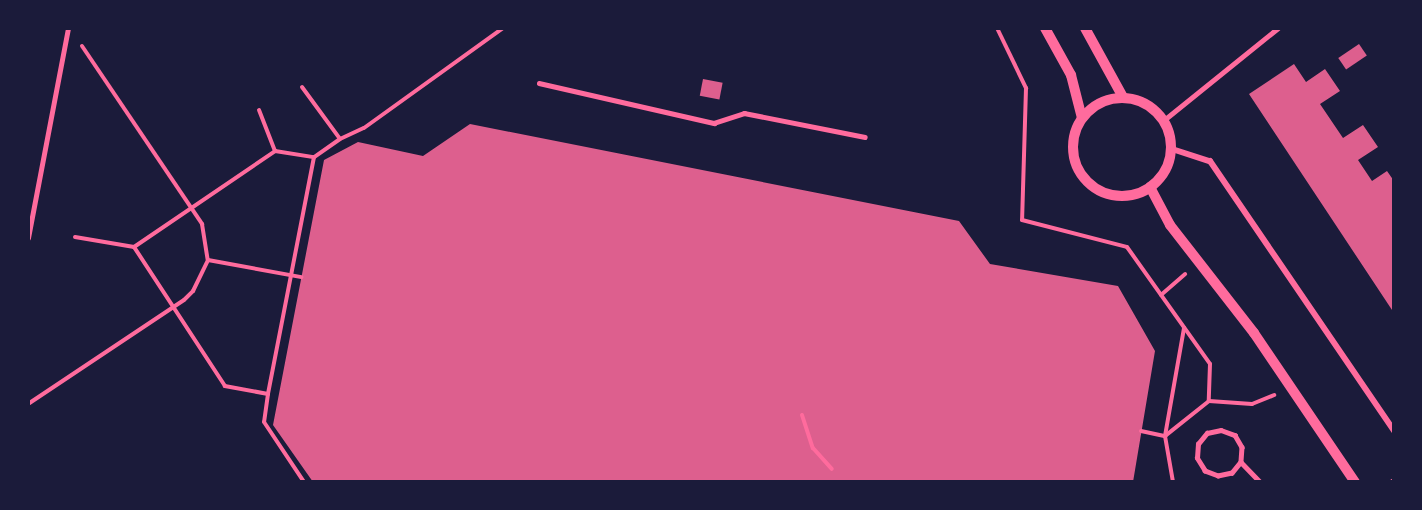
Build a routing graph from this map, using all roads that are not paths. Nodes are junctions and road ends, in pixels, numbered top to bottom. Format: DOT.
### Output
graph roads {
  1 [pos="1046,28"];
  2 [pos="1085,28"];
  3 [pos="1278,28"];
  4 [pos="68,31"];
  5 [pos="539,83"];
  6 [pos="1123,98"];
  7 [pos="1082,118"];
  8 [pos="1164,120"];
  9 [pos="865,137"];
  10 [pos="1172,149"];
  11 [pos="1150,188"];
  12 [pos="28,238"];
  13 [pos="1394,431"];
  14 [pos="1241,462"];
  15 [pos="1260,482"];
  16 [pos="1355,482"];
  1 -- 7 [label="street"];
  2 -- 6 [label="street"];
  3 -- 8 [label="lane"];
  4 -- 12 [label="lane"];
  5 -- 9 [label="lane"];
  6 -- 7 [label="street"];
  6 -- 8 [label="street"];
  7 -- 11 [label="street"];
  8 -- 10 [label="street"];
  10 -- 11 [label="street"];
  10 -- 13 [label="street"];
  11 -- 16 [label="street"];
  14 -- 14 [label="lane"];
  14 -- 15 [label="lane"];
}
